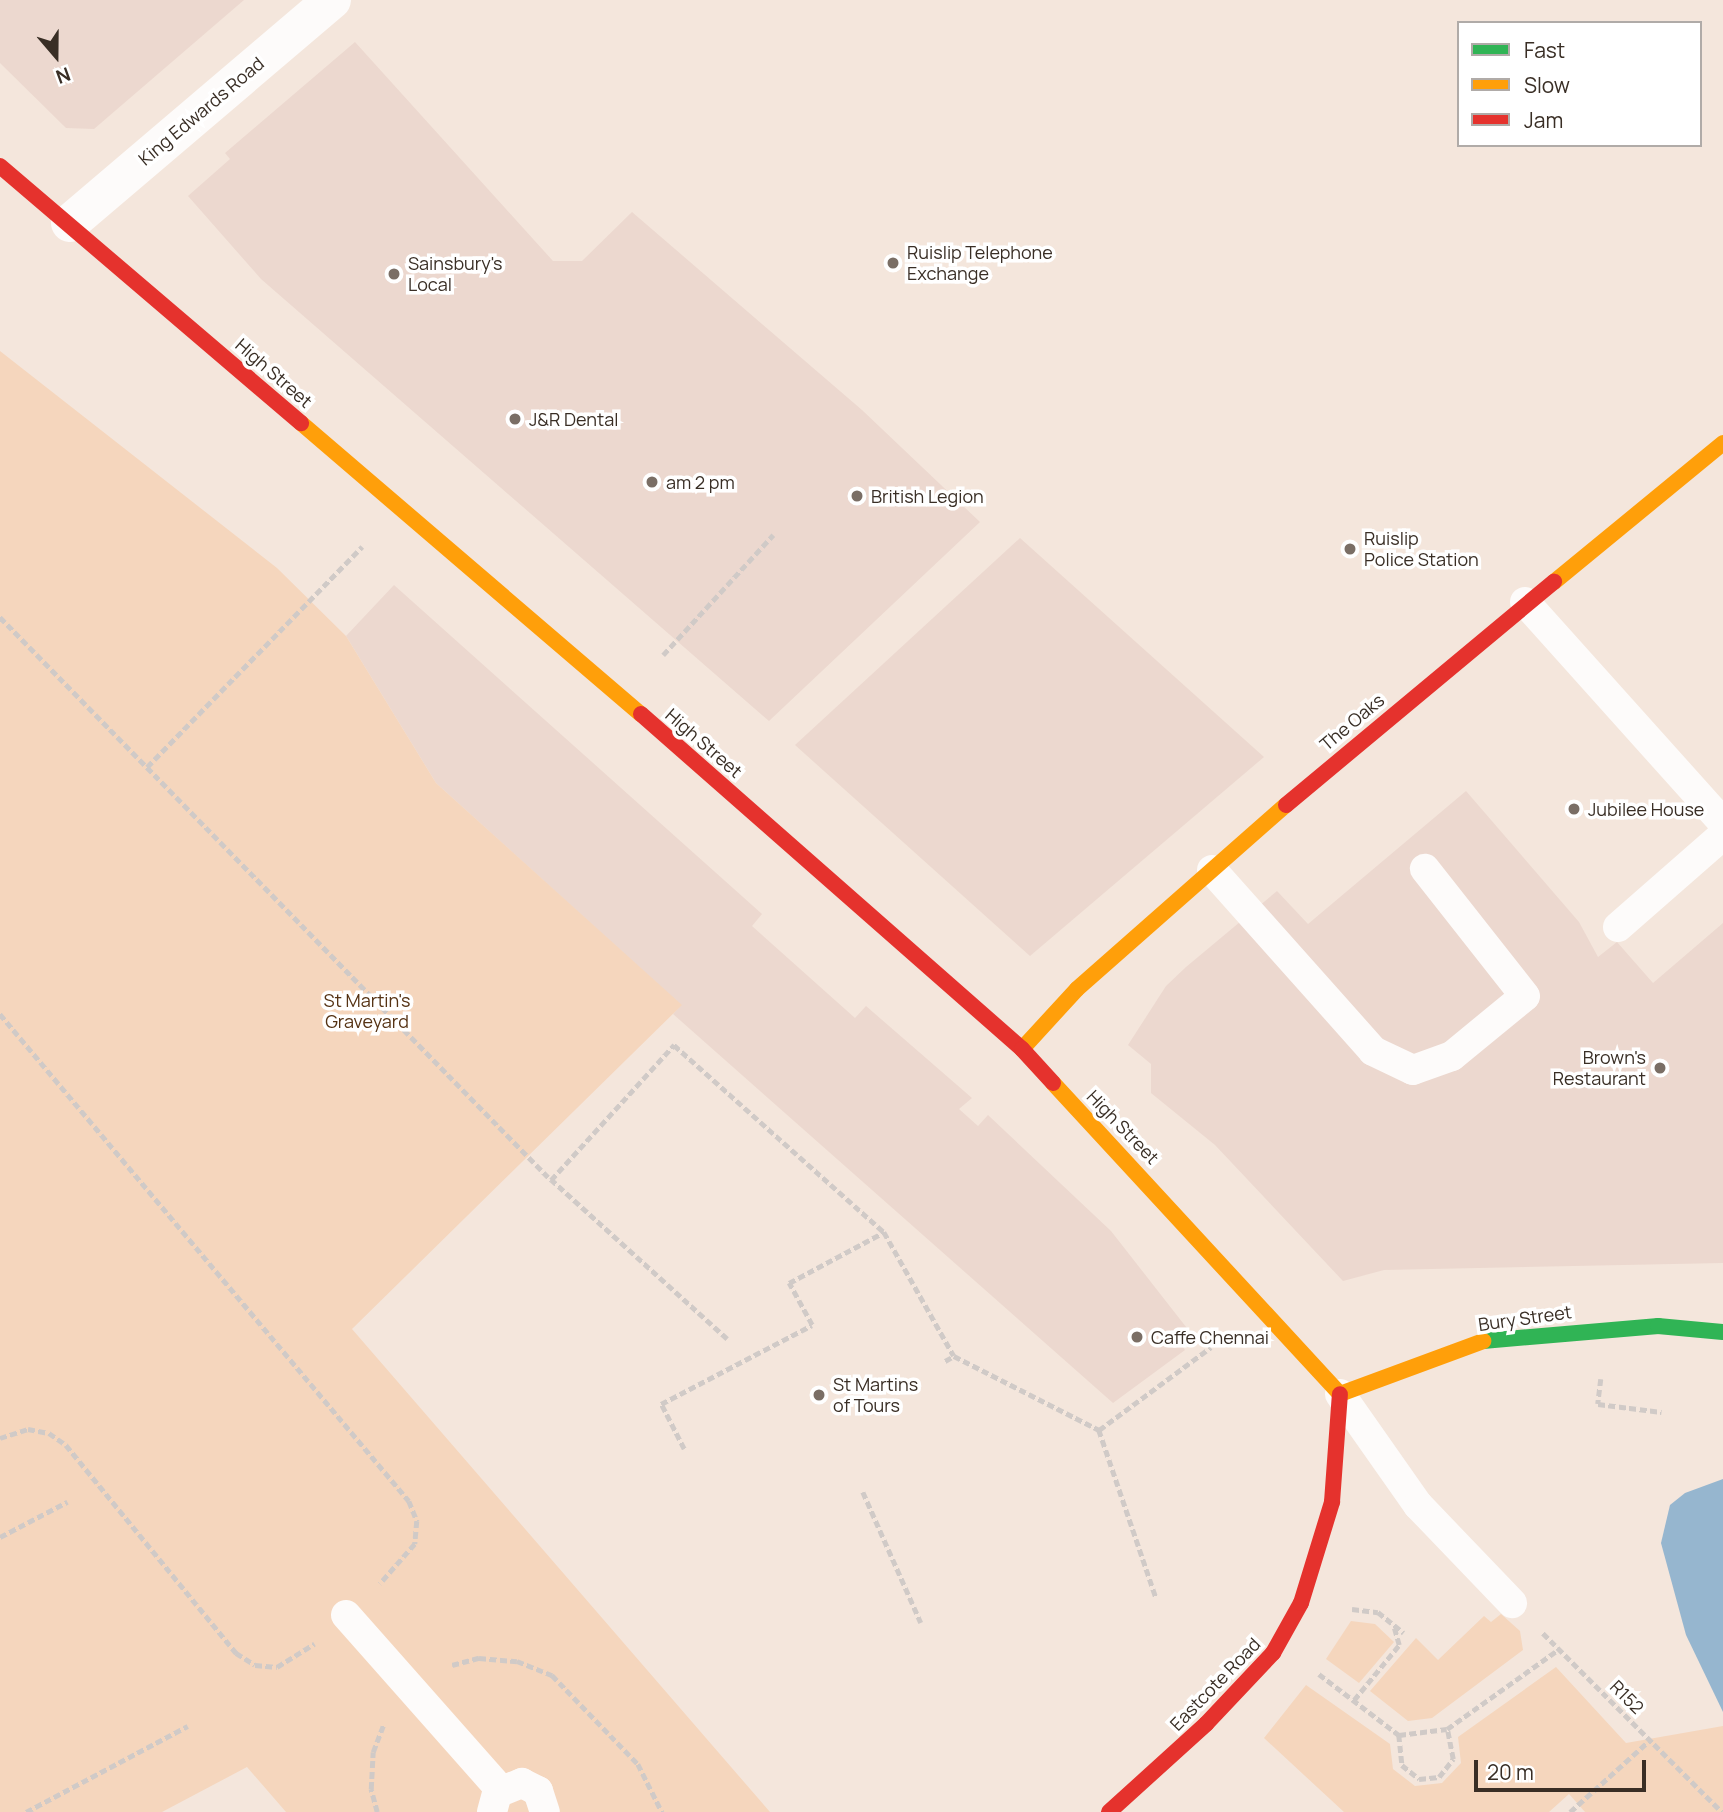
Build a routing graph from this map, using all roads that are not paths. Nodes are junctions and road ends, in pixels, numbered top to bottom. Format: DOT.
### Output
graph roads {
  1 [pos="332,0"];
  2 [pos="0,166"];
  3 [pos="70,223"];
  4 [pos="1723,443"];
  5 [pos="1525,602"];
  6 [pos="1723,823"];
  7 [pos="1723,835"];
  8 [pos="1425,869"];
  9 [pos="1212,870"];
  10 [pos="1618,927"];
  11 [pos="1022,1049"];
  12 [pos="1723,1332"];
  13 [pos="1340,1394"];
  14 [pos="1512,1603"];
  15 [pos="346,1615"];
  16 [pos="496,1801"];
  17 [pos="545,1812"];
  18 [pos="1109,1812"];
  1 -- 3 [label="street, King Edwards Road"];
  2 -- 3 [label="main road, High Street"];
  3 -- 11 [label="main road, High Street"];
  4 -- 5 [label="main road, The Oaks"];
  5 -- 6 [label="lane"];
  5 -- 9 [label="main road, The Oaks"];
  7 -- 10 [label="lane"];
  8 -- 9 [label="lane"];
  9 -- 11 [label="main road, The Oaks"];
  11 -- 13 [label="main road, High Street"];
  12 -- 13 [label="main road, Bury Street"];
  13 -- 14 [label="lane"];
  13 -- 18 [label="main road, Eastcote Road"];
  15 -- 16 [label="lane"];
  16 -- 17 [label="lane"];
}
